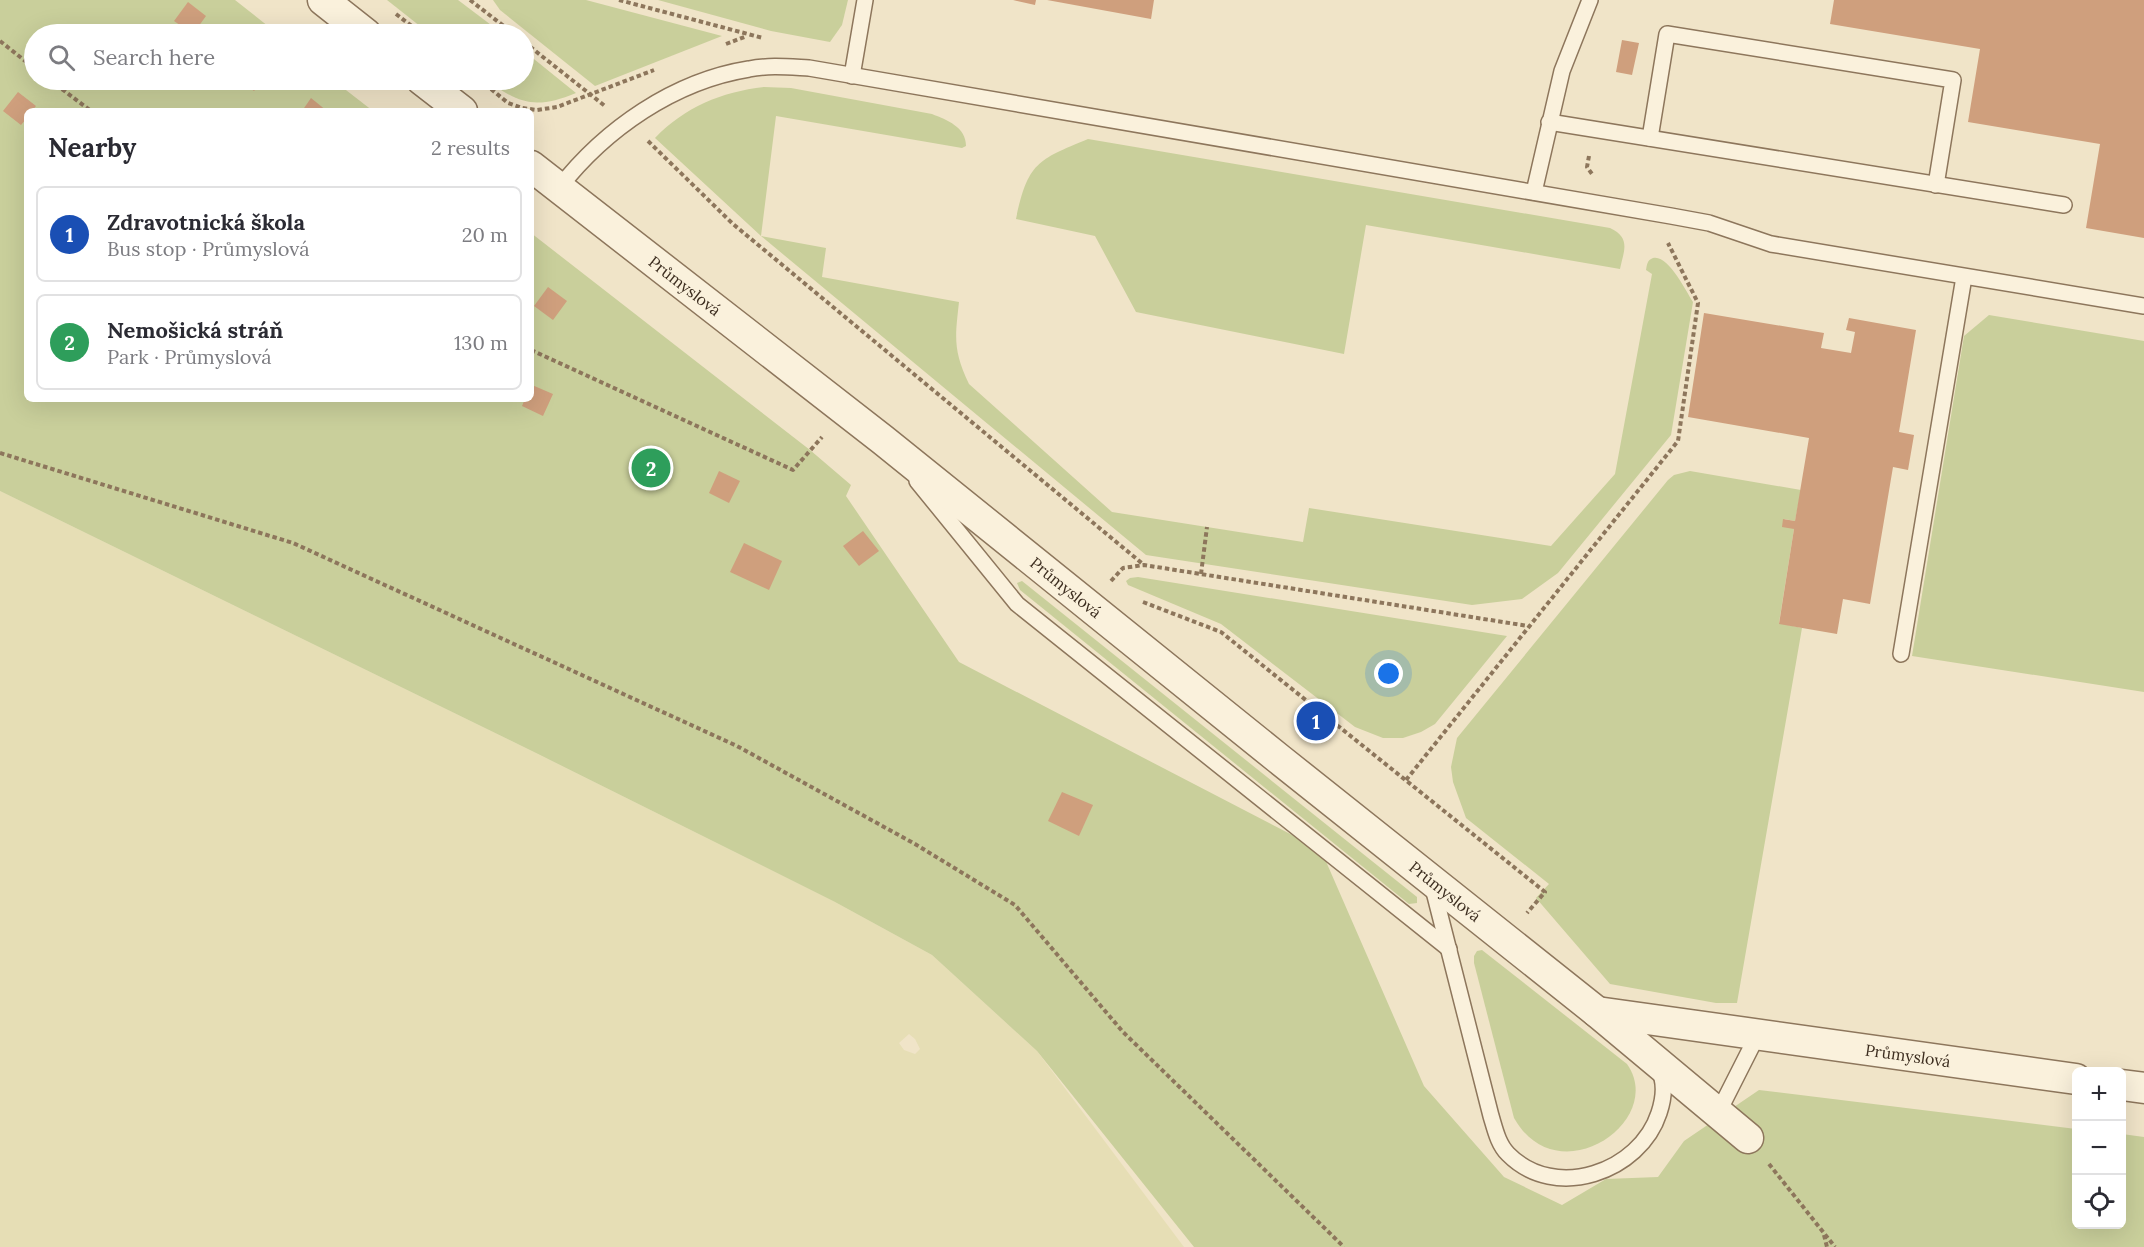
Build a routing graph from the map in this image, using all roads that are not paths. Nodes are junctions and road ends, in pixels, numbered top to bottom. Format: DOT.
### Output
graph roads {
  1 [pos="323,0"];
  2 [pos="865,0"];
  3 [pos="1590,0"];
  4 [pos="353,24"];
  5 [pos="852,76"];
  6 [pos="435,90"];
  7 [pos="458,108"];
  8 [pos="1550,122"];
  9 [pos="1650,138"];
  10 [pos="534,168"];
  11 [pos="1936,185"];
  12 [pos="559,188"];
  13 [pos="1534,192"];
  14 [pos="2064,205"];
  15 [pos="1964,277"];
  16 [pos="2144,306"];
  17 [pos="883,440"];
  18 [pos="1901,654"];
  19 [pos="1431,879"];
  20 [pos="1449,949"];
  21 [pos="1597,1012"];
  22 [pos="1758,1034"];
  23 [pos="1656,1063"];
  24 [pos="2072,1078"];
  25 [pos="2126,1086"];
  26 [pos="2144,1088"];
  27 [pos="1718,1113"];
  28 [pos="1748,1138"];
  1 -- 4 [label="street"];
  2 -- 5 [label="lane"];
  3 -- 8 [label="lane"];
  5 -- 12 [label="lane"];
  5 -- 13 [label="lane"];
  6 -- 7 [label="street"];
  8 -- 9 [label="lane"];
  8 -- 13 [label="lane"];
  9 -- 11 [label="lane"];
  9 -- 11 [label="lane"];
  10 -- 12 [label="street, Průmyslová"];
  11 -- 14 [label="lane"];
  12 -- 17 [label="street, Průmyslová"];
  13 -- 15 [label="lane"];
  15 -- 16 [label="lane"];
  15 -- 18 [label="lane"];
  17 -- 19 [label="street, Průmyslová"];
  17 -- 20 [label="lane"];
  19 -- 20 [label="lane"];
  19 -- 21 [label="street, Průmyslová"];
  20 -- 23 [label="lane"];
  21 -- 22 [label="street, Průmyslová"];
  21 -- 23 [label="street, Průmyslová"];
  22 -- 24 [label="street, Průmyslová"];
  22 -- 27 [label="lane"];
  23 -- 27 [label="street, Průmyslová"];
  25 -- 26 [label="street"];
  27 -- 28 [label="street, Průmyslová"];
}
